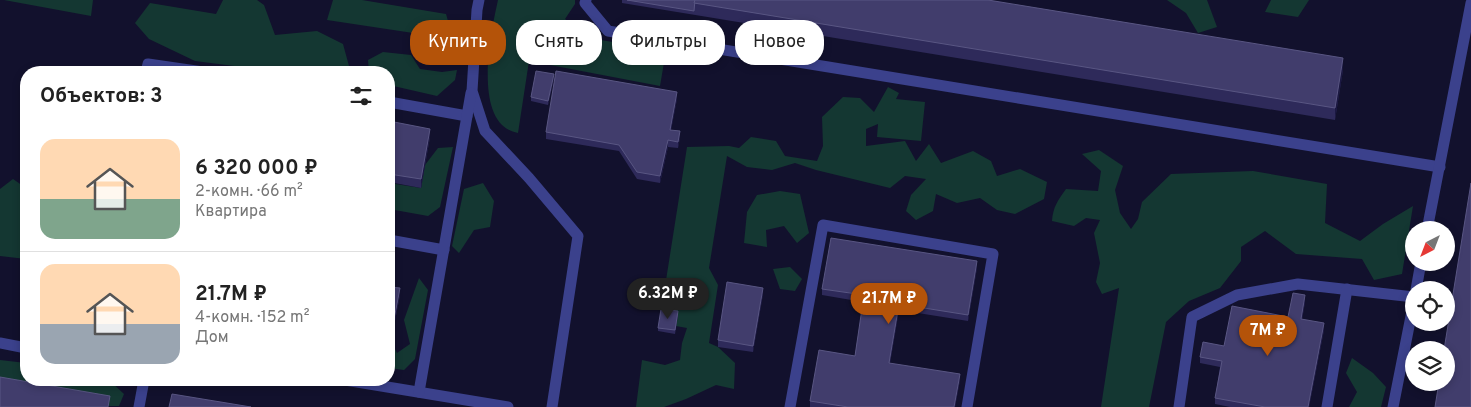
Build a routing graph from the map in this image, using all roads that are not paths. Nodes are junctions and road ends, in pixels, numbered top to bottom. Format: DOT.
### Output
graph roads {
  1 [pos="480,0"];
  2 [pos="586,0"];
  3 [pos="1471,3"];
  4 [pos="148,66"];
  5 [pos="162,66"];
  6 [pos="472,91"];
  7 [pos="395,103"];
  8 [pos="467,116"];
  9 [pos="1440,167"];
  10 [pos="1429,221"];
  11 [pos="395,241"];
  12 [pos="444,250"];
  13 [pos="1347,289"];
  14 [pos="1405,296"];
  15 [pos="1408,331"];
  16 [pos="0,344"];
  17 [pos="20,347"];
  18 [pos="143,386"];
  19 [pos="382,386"];
  20 [pos="420,392"];
  21 [pos="139,407"];
  22 [pos="508,407"];
  23 [pos="552,407"];
  24 [pos="790,407"];
  25 [pos="967,407"];
  26 [pos="1179,407"];
  27 [pos="1327,407"];
  28 [pos="1393,407"];
  1 -- 6 [label="lane"];
  2 -- 9 [label="lane"];
  3 -- 9 [label="lane"];
  4 -- 5 [label="lane"];
  6 -- 8 [label="lane"];
  6 -- 23 [label="lane"];
  7 -- 8 [label="lane"];
  8 -- 12 [label="lane"];
  9 -- 10 [label="lane"];
  11 -- 12 [label="lane"];
  12 -- 20 [label="lane"];
  13 -- 14 [label="lane"];
  13 -- 26 [label="lane"];
  13 -- 27 [label="lane"];
  15 -- 28 [label="lane"];
  16 -- 17 [label="lane"];
  18 -- 21 [label="lane"];
  19 -- 20 [label="lane"];
  20 -- 22 [label="lane"];
  24 -- 25 [label="lane"];
}
